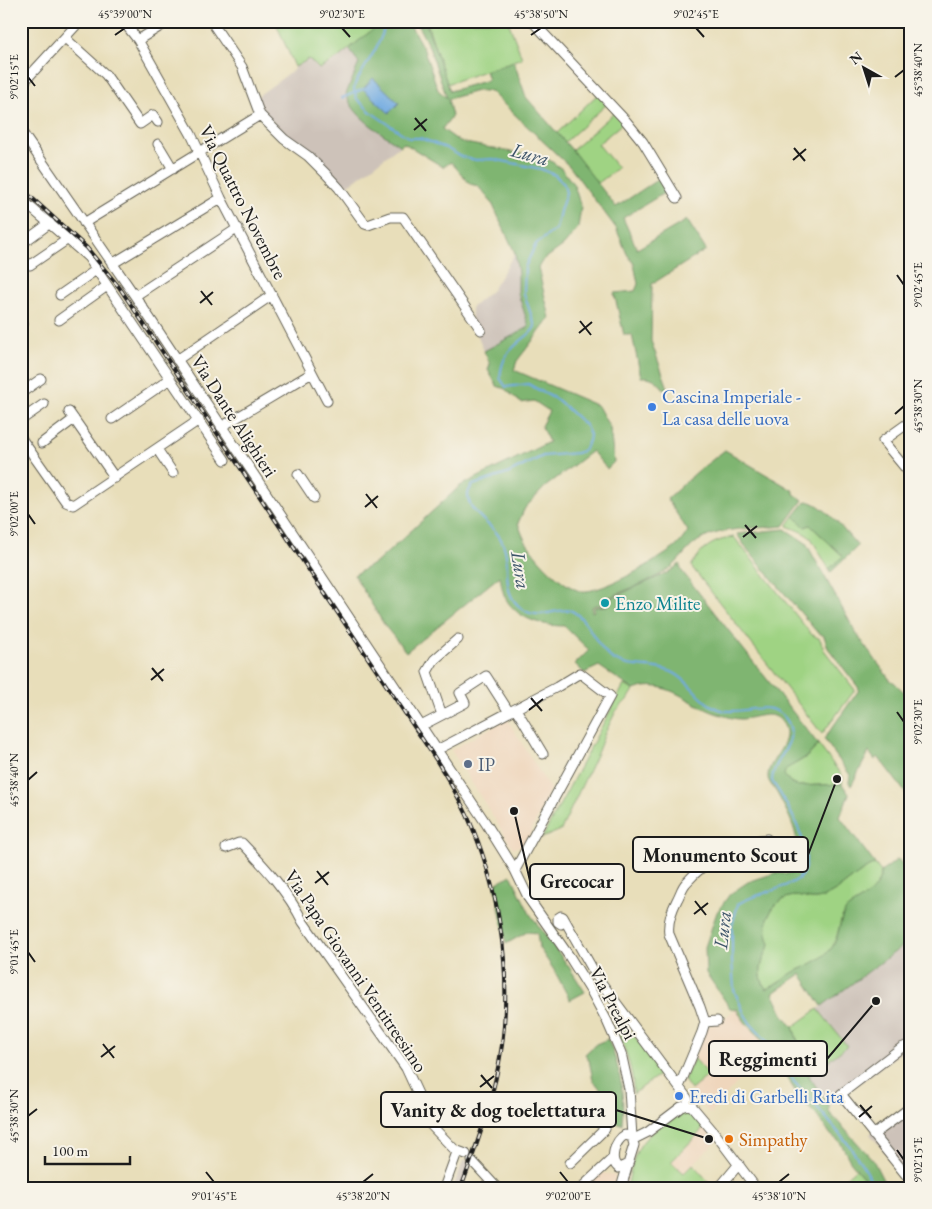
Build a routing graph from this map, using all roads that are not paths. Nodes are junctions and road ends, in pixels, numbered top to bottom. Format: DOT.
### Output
graph roads {
  1 [pos="80,21"];
  2 [pos="123,21"];
  3 [pos="169,21"];
  4 [pos="211,21"];
  5 [pos="532,21"];
  6 [pos="65,38"];
  7 [pos="138,40"];
  8 [pos="21,85"];
  9 [pos="260,115"];
  10 [pos="158,122"];
  11 [pos="21,131"];
  12 [pos="158,144"];
  13 [pos="199,153"];
  14 [pos="173,169"];
  15 [pos="222,198"];
  16 [pos="677,198"];
  17 [pos="21,199"];
  18 [pos="50,223"];
  19 [pos="84,223"];
  20 [pos="238,228"];
  21 [pos="68,239"];
  22 [pos="24,242"];
  23 [pos="112,264"];
  24 [pos="30,265"];
  25 [pos="96,270"];
  26 [pos="107,286"];
  27 [pos="60,295"];
  28 [pos="272,295"];
  29 [pos="135,296"];
  30 [pos="59,320"];
  31 [pos="481,330"];
  32 [pos="177,360"];
  33 [pos="312,373"];
  34 [pos="41,379"];
  35 [pos="170,380"];
  36 [pos="21,393"];
  37 [pos="327,401"];
  38 [pos="44,404"];
  39 [pos="112,419"];
  40 [pos="21,420"];
  41 [pos="199,420"];
  42 [pos="911,421"];
  43 [pos="221,427"];
  44 [pos="21,438"];
  45 [pos="42,443"];
  46 [pos="157,449"];
  47 [pos="225,460"];
  48 [pos="173,472"];
  49 [pos="298,474"];
  50 [pos="911,475"];
  51 [pos="115,478"];
  52 [pos="314,498"];
  53 [pos="458,640"];
  54 [pos="512,710"];
  55 [pos="442,715"];
  56 [pos="420,724"];
  57 [pos="437,750"];
  58 [pos="543,754"];
  59 [pos="767,839"];
  60 [pos="226,848"];
  61 [pos="515,870"];
  62 [pos="564,922"];
  63 [pos="717,1021"];
  64 [pos="704,1022"];
  65 [pos="911,1044"];
  66 [pos="679,1087"];
  67 [pos="581,1101"];
  68 [pos="690,1104"];
  69 [pos="911,1107"];
  70 [pos="631,1112"];
  71 [pos="648,1132"];
  72 [pos="874,1135"];
  73 [pos="619,1138"];
  74 [pos="633,1138"];
  75 [pos="634,1149"];
  76 [pos="466,1156"];
  77 [pos="570,1163"];
  78 [pos="615,1164"];
  79 [pos="628,1164"];
  80 [pos="739,1164"];
  81 [pos="910,1178"];
  82 [pos="444,1188"];
  83 [pos="497,1188"];
  84 [pos="581,1188"];
  85 [pos="620,1188"];
  86 [pos="719,1188"];
  87 [pos="756,1188"];
  1 -- 6 [label="street"];
  2 -- 7 [label="street, Via Quattro Novembre"];
  3 -- 7 [label="street"];
  4 -- 9 [label="street"];
  5 -- 16 [label="street"];
  6 -- 8 [label="street"];
  6 -- 10 [label="street"];
  7 -- 13 [label="street, Via Quattro Novembre"];
  9 -- 13 [label="street"];
  9 -- 31 [label="street"];
  11 -- 19 [label="street, Via Dante Alighieri"];
  12 -- 14 [label="street"];
  13 -- 14 [label="street"];
  13 -- 15 [label="street, Via Quattro Novembre"];
  14 -- 19 [label="street"];
  15 -- 20 [label="street, Via Quattro Novembre"];
  15 -- 23 [label="street"];
  17 -- 18 [label="street"];
  18 -- 21 [label="street"];
  18 -- 22 [label="street"];
  19 -- 23 [label="street, Via Dante Alighieri"];
  20 -- 28 [label="street, Via Quattro Novembre"];
  20 -- 29 [label="street"];
  21 -- 24 [label="street"];
  21 -- 25 [label="street"];
  23 -- 29 [label="street, Via Dante Alighieri"];
  25 -- 26 [label="street"];
  25 -- 27 [label="street"];
  26 -- 30 [label="street"];
  26 -- 35 [label="street"];
  28 -- 32 [label="street"];
  28 -- 33 [label="street, Via Quattro Novembre"];
  29 -- 32 [label="street, Via Dante Alighieri"];
  32 -- 43 [label="street, Via Dante Alighieri"];
  33 -- 37 [label="street, Via Quattro Novembre"];
  33 -- 43 [label="street"];
  34 -- 36 [label="street"];
  35 -- 39 [label="street"];
  35 -- 41 [label="street"];
  38 -- 40 [label="street"];
  41 -- 46 [label="street"];
  41 -- 47 [label="street"];
  42 -- 50 [label="street"];
  43 -- 56 [label="street, Via Dante Alighieri"];
  44 -- 51 [label="street"];
  45 -- 51 [label="street"];
  46 -- 48 [label="street"];
  46 -- 51 [label="street"];
  49 -- 52 [label="street"];
  53 -- 55 [label="street"];
  54 -- 55 [label="street"];
  54 -- 57 [label="street"];
  54 -- 58 [label="street"];
  54 -- 61 [label="street"];
  55 -- 56 [label="street"];
  56 -- 57 [label="street, Via Dante Alighieri"];
  57 -- 61 [label="street, Via Dante Alighieri"];
  59 -- 64 [label="street"];
  60 -- 76 [label="street, Via Papa Giovanni Ventitreesimo"];
  61 -- 70 [label="street, Via Prealpi"];
  62 -- 66 [label="street"];
  63 -- 64 [label="street"];
  64 -- 66 [label="street"];
  65 -- 72 [label="street"];
  66 -- 68 [label="street"];
  67 -- 77 [label="street"];
  68 -- 71 [label="street"];
  68 -- 80 [label="street"];
  69 -- 72 [label="street"];
  70 -- 73 [label="street"];
  70 -- 74 [label="street, Via Prealpi"];
  71 -- 74 [label="street"];
  71 -- 75 [label="street"];
  72 -- 81 [label="street"];
  73 -- 74 [label="street"];
  73 -- 78 [label="street"];
  74 -- 75 [label="street, Via Prealpi"];
  75 -- 79 [label="street"];
  76 -- 82 [label="street"];
  76 -- 83 [label="street, Via Papa Giovanni Ventitreesimo"];
  78 -- 79 [label="street"];
  78 -- 84 [label="street"];
  78 -- 85 [label="street"];
  79 -- 85 [label="street"];
  80 -- 86 [label="street"];
  80 -- 87 [label="street"];
}
